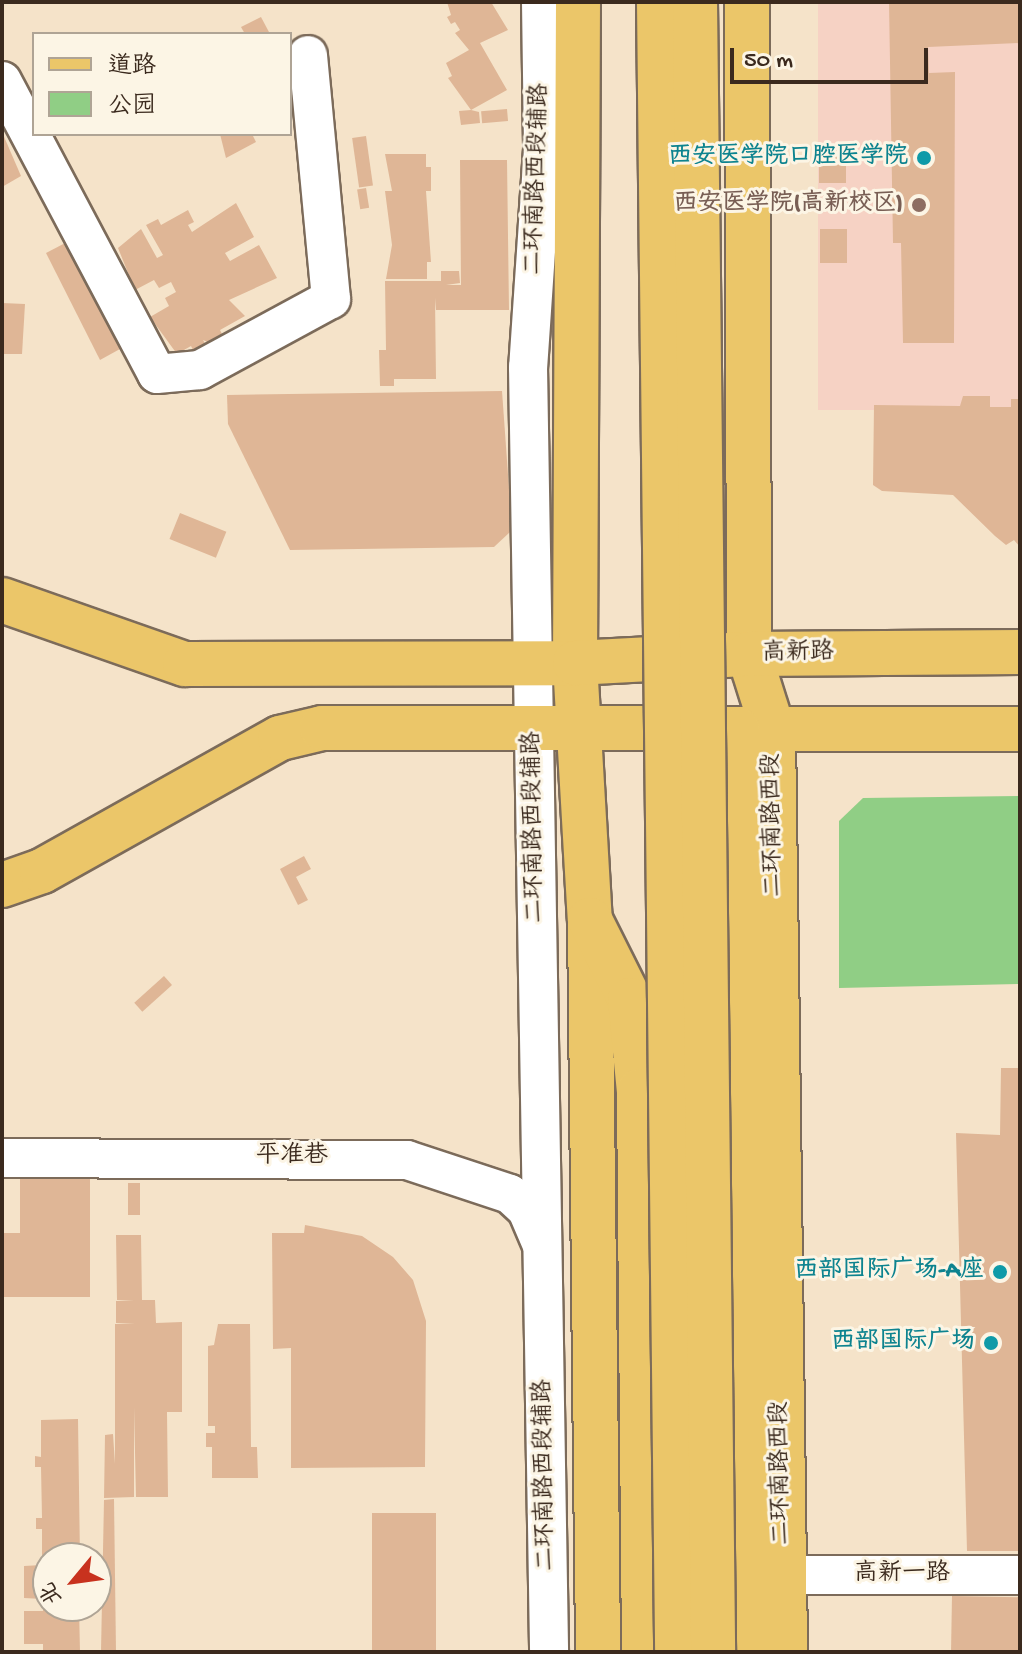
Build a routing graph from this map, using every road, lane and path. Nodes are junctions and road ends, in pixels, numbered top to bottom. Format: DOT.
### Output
graph roads {
  1 [pos="541,2"];
  2 [pos="578,2"];
  3 [pos="659,2"];
  4 [pos="695,2"];
  5 [pos="747,2"];
  6 [pos="308,55"];
  7 [pos="2,81"];
  8 [pos="2,600"];
  9 [pos="1020,652"];
  10 [pos="749,654"];
  11 [pos="575,663"];
  12 [pos="530,664"];
  13 [pos="1020,729"];
  14 [pos="555,730"];
  15 [pos="755,730"];
  16 [pos="2,885"];
  17 [pos="590,920"];
  18 [pos="2,1158"];
  19 [pos="542,1250"];
  20 [pos="784,1575"];
  21 [pos="1020,1575"];
  22 [pos="749,1651"];
  23 [pos="549,1652"];
  24 [pos="598,1652"];
  25 [pos="644,1652"];
  26 [pos="677,1652"];
  1 -- 12 [label="street, 二环南路西段辅路"];
  2 -- 11 [label="main road"];
  3 -- 26 [label="main road, bridge"];
  4 -- 22 [label="main road, bridge"];
  5 -- 10 [label="main road, 二环南路西段"];
  6 -- 7 [label="street"];
  8 -- 12 [label="main road, 高新路"];
  9 -- 10 [label="main road, 高新路"];
  10 -- 11 [label="main road, 高新路"];
  10 -- 15 [label="main road, 二环南路西段"];
  11 -- 12 [label="main road, 高新路"];
  11 -- 14 [label="main road"];
  12 -- 14 [label="street, 二环南路西段辅路"];
  13 -- 15 [label="main road"];
  14 -- 15 [label="main road"];
  14 -- 16 [label="main road"];
  14 -- 17 [label="main road"];
  14 -- 19 [label="street, 二环南路西段辅路"];
  15 -- 20 [label="main road, 二环南路西段"];
  15 -- 22 [label="main road"];
  17 -- 24 [label="main road"];
  17 -- 25 [label="main road"];
  18 -- 19 [label="street, 平准巷"];
  19 -- 23 [label="street, 二环南路西段辅路"];
  20 -- 21 [label="street, 高新一路"];
  20 -- 22 [label="main road, 二环南路西段"];
}
